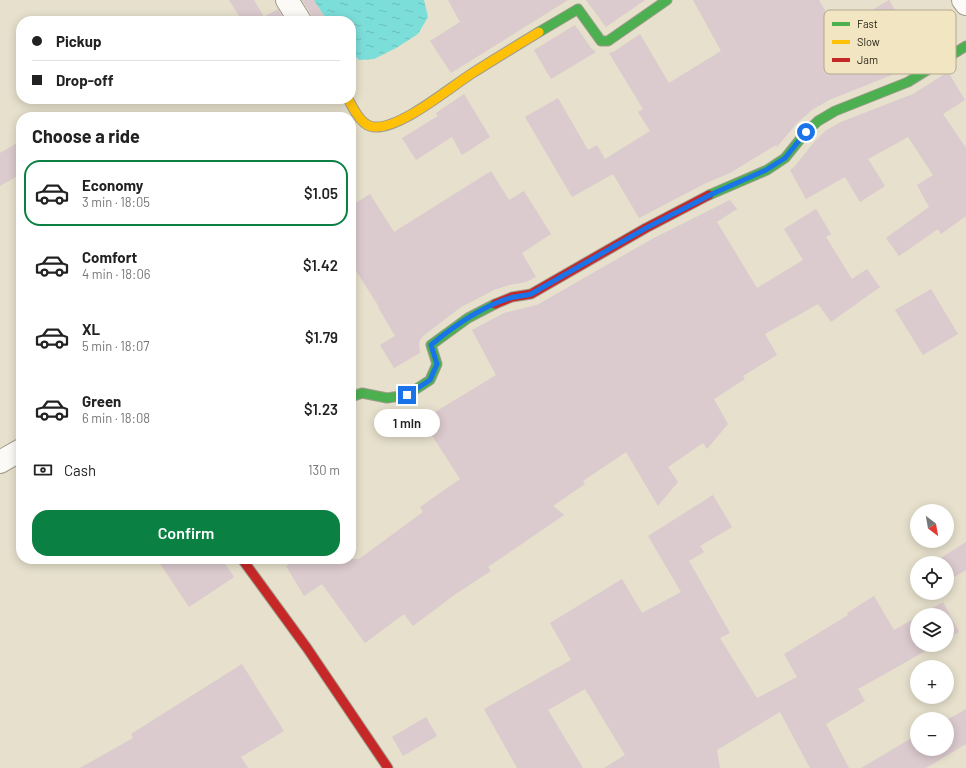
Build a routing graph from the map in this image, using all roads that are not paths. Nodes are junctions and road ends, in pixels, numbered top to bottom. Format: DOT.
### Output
graph roads {
  1 [pos="287,0"];
  2 [pos="667,0"];
  3 [pos="963,0"];
  4 [pos="966,4"];
  5 [pos="297,16"];
  6 [pos="966,46"];
  7 [pos="956,52"];
  8 [pos="921,74"];
  9 [pos="351,104"];
  10 [pos="356,395"];
  11 [pos="16,453"];
  12 [pos="0,462"];
  13 [pos="246,564"];
  14 [pos="388,768"];
  1 -- 5 [label="street"];
  2 -- 9 [label="street"];
  3 -- 4 [label="street"];
  6 -- 7 [label="street"];
  8 -- 10 [label="street"];
  11 -- 12 [label="street"];
  13 -- 14 [label="street"];
}
